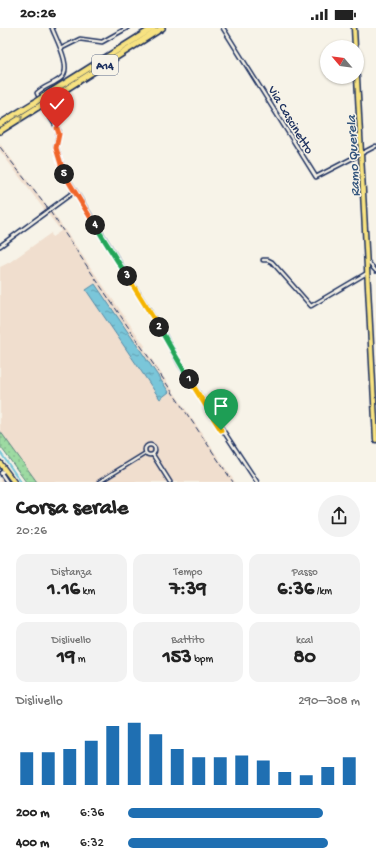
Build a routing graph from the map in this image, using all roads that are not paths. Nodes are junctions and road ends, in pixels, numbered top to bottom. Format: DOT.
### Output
graph roads {
  1 [pos="52,28"];
  2 [pos="127,28"];
  3 [pos="153,28"];
  4 [pos="162,28"];
  5 [pos="223,28"];
  6 [pos="354,28"];
  7 [pos="355,40"];
  8 [pos="62,48"];
  9 [pos="356,84"];
  10 [pos="45,99"];
  11 [pos="36,105"];
  12 [pos="0,124"];
  13 [pos="1,130"];
  14 [pos="376,146"];
  15 [pos="361,154"];
  16 [pos="75,191"];
  17 [pos="0,246"];
  18 [pos="263,260"];
  19 [pos="366,261"];
  20 [pos="376,271"];
  21 [pos="367,272"];
  22 [pos="376,440"];
  23 [pos="146,453"];
  24 [pos="153,455"];
  25 [pos="0,463"];
  26 [pos="5,470"];
  27 [pos="7,482"];
  28 [pos="14,482"];
  29 [pos="99,482"];
  30 [pos="170,482"];
  31 [pos="257,482"];
  1 -- 8 [label="street"];
  2 -- 8 [label="street"];
  3 -- 10 [label="highway, A14"];
  4 -- 10 [label="highway, A14"];
  5 -- 15 [label="street, Via Cascinetto"];
  6 -- 7 [label="main road"];
  8 -- 16 [label="street"];
  9 -- 15 [label="main road"];
  10 -- 11 [label="highway, A14, bridge"];
  11 -- 12 [label="highway, A14"];
  13 -- 11 [label="highway, A14, one-way"];
  14 -- 15 [label="street"];
  15 -- 19 [label="main road"];
  16 -- 17 [label="street"];
  16 -- 31 [label="street"];
  18 -- 21 [label="street"];
  19 -- 20 [label="street"];
  19 -- 21 [label="main road"];
  21 -- 22 [label="main road"];
  23 -- 24 [label="street"];
  23 -- 24 [label="street"];
  23 -- 29 [label="street"];
  24 -- 30 [label="street"];
  25 -- 26 [label="main road"];
  26 -- 27 [label="street"];
  26 -- 28 [label="main road"];
}
